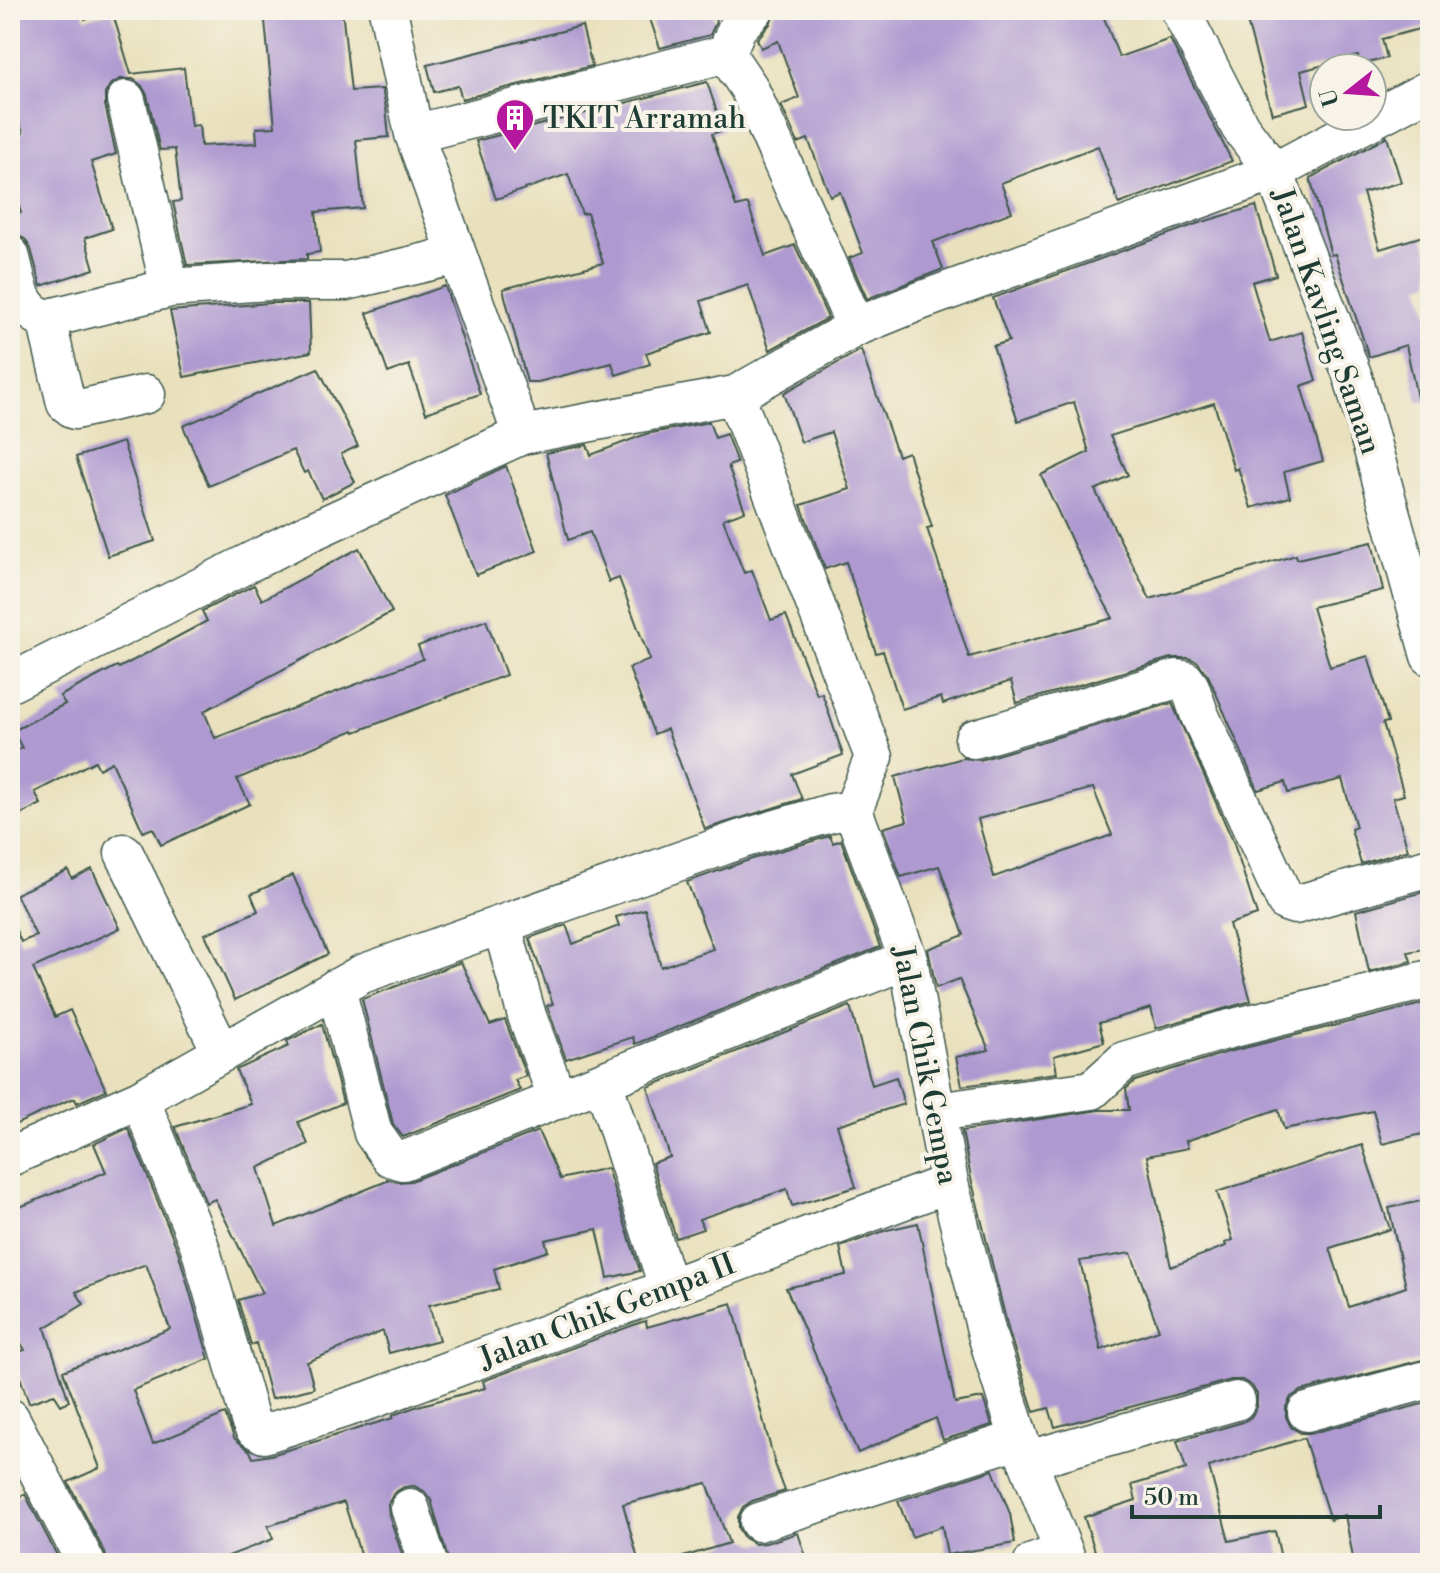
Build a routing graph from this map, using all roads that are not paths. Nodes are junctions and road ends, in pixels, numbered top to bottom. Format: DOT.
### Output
graph roads {
  1 [pos="388,10"];
  2 [pos="754,10"];
  3 [pos="1180,10"];
  4 [pos="726,54"];
  5 [pos="1430,89"];
  6 [pos="126,100"];
  7 [pos="414,134"];
  8 [pos="1274,172"];
  9 [pos="10,255"];
  10 [pos="457,255"];
  11 [pos="170,288"];
  12 [pos="29,318"];
  13 [pos="856,327"];
  14 [pos="146,394"];
  15 [pos="735,395"];
  16 [pos="522,435"];
  17 [pos="1428,638"];
  18 [pos="10,683"];
  19 [pos="974,739"];
  20 [pos="853,810"];
  21 [pos="124,853"];
  22 [pos="1430,867"];
  23 [pos="502,926"];
  24 [pos="908,959"];
  25 [pos="1430,979"];
  26 [pos="336,988"];
  27 [pos="221,1051"];
  28 [pos="603,1081"];
  29 [pos="140,1099"];
  30 [pos="558,1100"];
  31 [pos="937,1112"];
  32 [pos="10,1157"];
  33 [pos="949,1183"];
  34 [pos="668,1287"];
  35 [pos="1430,1379"];
  36 [pos="1236,1401"];
  37 [pos="1307,1412"];
  38 [pos="10,1418"];
  39 [pos="1024,1449"];
  40 [pos="410,1508"];
  41 [pos="759,1522"];
  42 [pos="1055,1559"];
  43 [pos="86,1563"];
  44 [pos="428,1563"];
  1 -- 7 [label="street"];
  2 -- 4 [label="street"];
  3 -- 8 [label="street, Jalan Kavling Saman"];
  4 -- 7 [label="street"];
  4 -- 13 [label="street"];
  5 -- 8 [label="street"];
  6 -- 11 [label="street"];
  7 -- 10 [label="street"];
  8 -- 13 [label="street"];
  8 -- 17 [label="street, Jalan Kavling Saman"];
  9 -- 12 [label="street"];
  10 -- 11 [label="street"];
  10 -- 16 [label="street"];
  11 -- 12 [label="street"];
  12 -- 14 [label="street"];
  13 -- 15 [label="street"];
  15 -- 16 [label="street"];
  15 -- 20 [label="street"];
  16 -- 18 [label="street"];
  19 -- 22 [label="street"];
  20 -- 23 [label="street"];
  20 -- 24 [label="street, Jalan Chik Gempa"];
  21 -- 27 [label="street"];
  23 -- 26 [label="street"];
  23 -- 30 [label="street"];
  24 -- 28 [label="street"];
  24 -- 31 [label="street, Jalan Chik Gempa"];
  25 -- 31 [label="street"];
  26 -- 27 [label="street"];
  26 -- 30 [label="street"];
  27 -- 29 [label="street"];
  28 -- 30 [label="street"];
  28 -- 34 [label="street"];
  29 -- 32 [label="street"];
  29 -- 34 [label="street, Jalan Chik Gempa II"];
  31 -- 33 [label="street, Jalan Chik Gempa"];
  33 -- 34 [label="street, Jalan Chik Gempa II"];
  33 -- 39 [label="street, Jalan Chik Gempa"];
  35 -- 37 [label="street"];
  36 -- 39 [label="street"];
  38 -- 43 [label="street"];
  39 -- 41 [label="street"];
  39 -- 42 [label="street, Jalan Chik Gempa"];
  40 -- 44 [label="street"];
}
